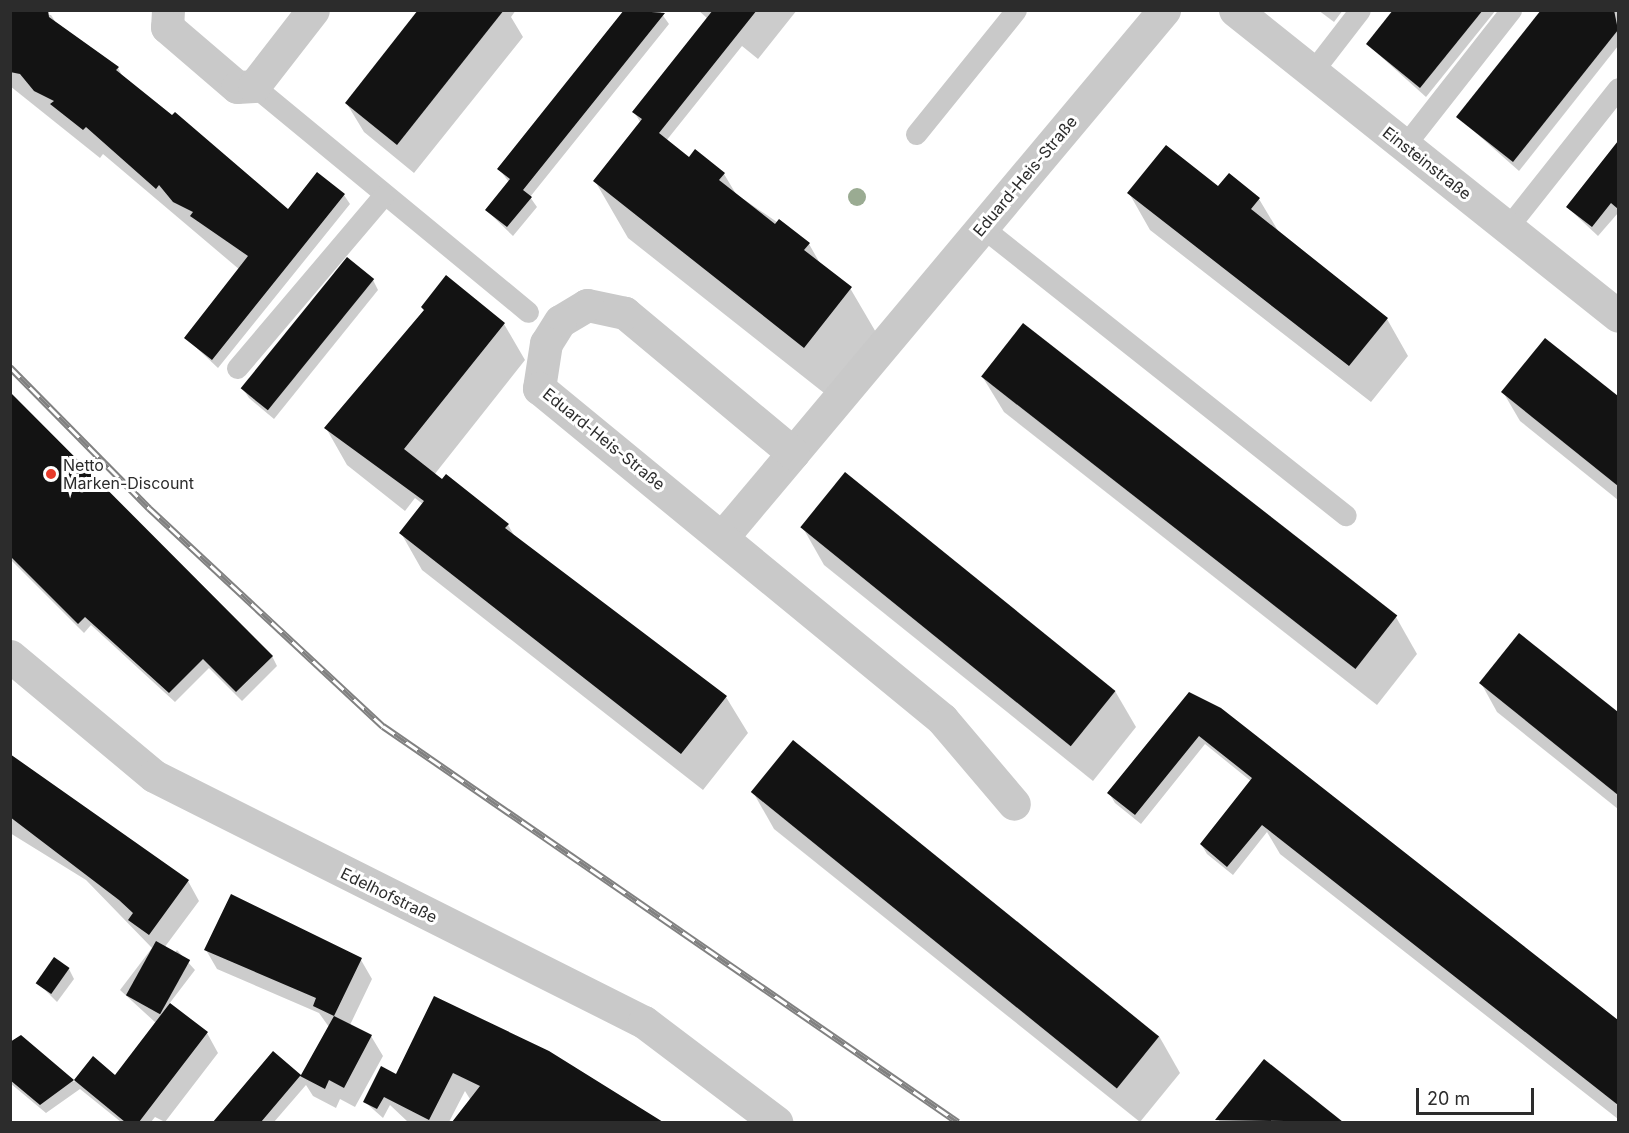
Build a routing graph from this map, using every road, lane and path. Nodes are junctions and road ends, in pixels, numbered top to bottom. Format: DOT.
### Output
graph roads {
  1 [pos="168,10"];
  2 [pos="313,10"];
  3 [pos="1016,10"];
  4 [pos="1164,10"];
  5 [pos="1235,10"];
  6 [pos="1360,10"];
  7 [pos="1511,10"];
  8 [pos="1312,72"];
  9 [pos="254,86"];
  10 [pos="1618,88"];
  11 [pos="916,134"];
  12 [pos="1405,145"];
  13 [pos="383,196"];
  14 [pos="982,227"];
  15 [pos="1508,227"];
  16 [pos="528,312"];
  17 [pos="1618,316"];
  18 [pos="237,368"];
  19 [pos="793,453"];
  20 [pos="1346,515"];
  21 [pos="724,536"];
  22 [pos="10,656"];
  23 [pos="1014,804"];
  24 [pos="776,1122"];
  1 -- 9 [label="street"];
  2 -- 9 [label="street"];
  3 -- 11 [label="lane"];
  4 -- 14 [label="street, Eduard-Heis-Straße"];
  5 -- 8 [label="street, Einsteinstraße"];
  6 -- 8 [label="lane"];
  7 -- 12 [label="lane"];
  8 -- 12 [label="street, Einsteinstraße"];
  9 -- 13 [label="lane"];
  10 -- 15 [label="lane"];
  12 -- 15 [label="street, Einsteinstraße"];
  13 -- 16 [label="lane"];
  13 -- 18 [label="lane"];
  14 -- 19 [label="street, Eduard-Heis-Straße"];
  14 -- 20 [label="lane"];
  15 -- 17 [label="street, Einsteinstraße"];
  19 -- 21 [label="street, Eduard-Heis-Straße"];
  19 -- 21 [label="street, Eduard-Heis-Straße"];
  21 -- 23 [label="street, Eduard-Heis-Straße"];
  22 -- 24 [label="street, Edelhofstraße"];
}
